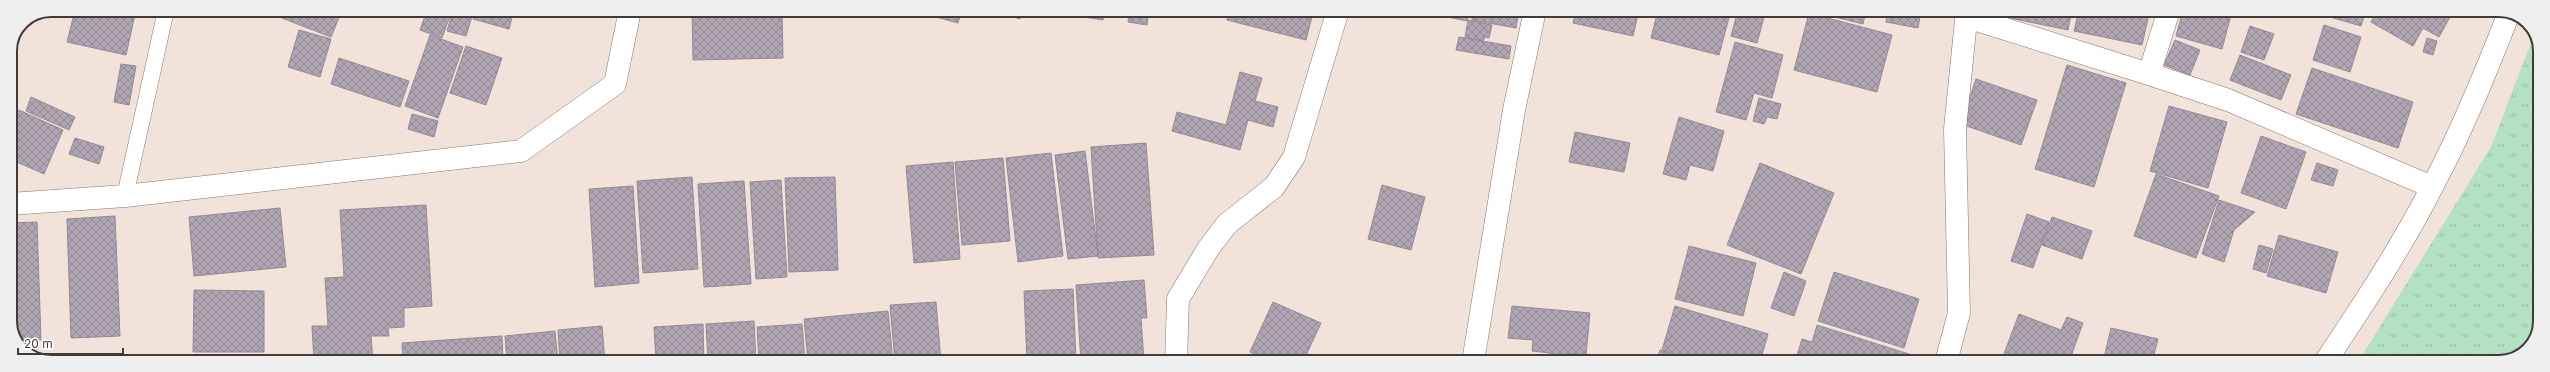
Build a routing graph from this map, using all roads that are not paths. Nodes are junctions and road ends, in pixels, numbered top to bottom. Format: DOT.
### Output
graph roads {
  1 [pos="164,17"];
  2 [pos="629,17"];
  3 [pos="1336,17"];
  4 [pos="1534,17"];
  5 [pos="1967,17"];
  6 [pos="1976,17"];
  7 [pos="2167,17"];
  8 [pos="2508,18"];
  9 [pos="2149,74"];
  10 [pos="2432,187"];
  11 [pos="125,196"];
  12 [pos="17,204"];
  13 [pos="1176,355"];
  14 [pos="1474,355"];
  15 [pos="1948,355"];
  16 [pos="2330,355"];
  1 -- 11 [label="lane"];
  2 -- 11 [label="street"];
  3 -- 13 [label="street"];
  4 -- 14 [label="street"];
  5 -- 15 [label="street"];
  6 -- 9 [label="street"];
  7 -- 9 [label="street"];
  8 -- 10 [label="street"];
  9 -- 10 [label="street"];
  10 -- 16 [label="street"];
  11 -- 12 [label="street"];
}
